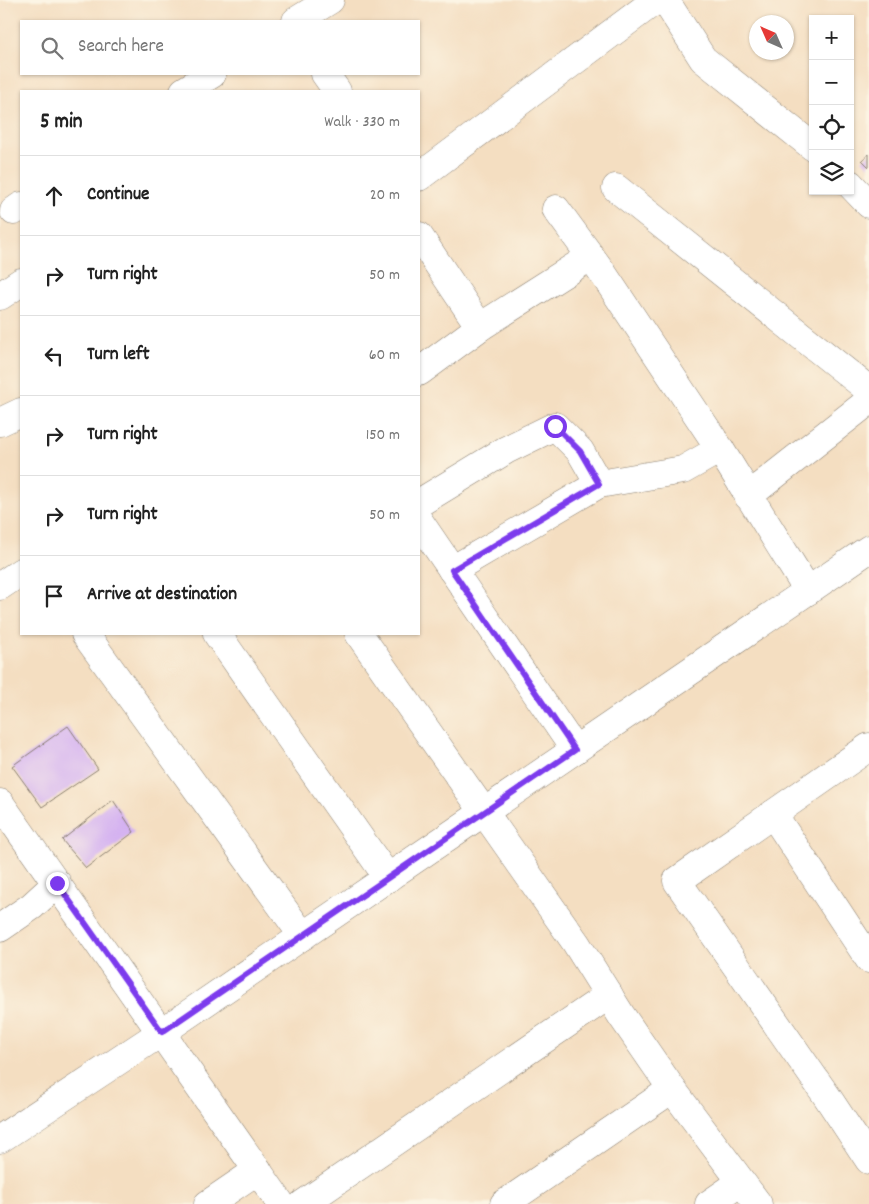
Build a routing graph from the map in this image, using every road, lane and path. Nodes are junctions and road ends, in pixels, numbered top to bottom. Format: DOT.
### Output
graph roads {
  1 [pos="330,0"];
  2 [pos="656,0"];
  3 [pos="665,0"];
  4 [pos="298,20"];
  5 [pos="210,75"];
  6 [pos="326,75"];
  7 [pos="186,90"];
  8 [pos="336,90"];
  9 [pos="809,145"];
  10 [pos="420,176"];
  11 [pos="616,188"];
  12 [pos="854,188"];
  13 [pos="869,204"];
  14 [pos="556,209"];
  15 [pos="420,237"];
  16 [pos="590,257"];
  17 [pos="20,283"];
  18 [pos="0,296"];
  19 [pos="480,327"];
  20 [pos="420,371"];
  21 [pos="869,390"];
  22 [pos="869,401"];
  23 [pos="20,412"];
  24 [pos="0,422"];
  25 [pos="720,449"];
  26 [pos="599,484"];
  27 [pos="748,496"];
  28 [pos="420,503"];
  29 [pos="420,522"];
  30 [pos="869,550"];
  31 [pos="452,570"];
  32 [pos="20,573"];
  33 [pos="0,586"];
  34 [pos="808,591"];
  35 [pos="86,635"];
  36 [pos="218,635"];
  37 [pos="360,635"];
  38 [pos="575,750"];
  39 [pos="866,757"];
  40 [pos="0,803"];
  41 [pos="485,812"];
  42 [pos="773,814"];
  43 [pos="388,878"];
  44 [pos="57,883"];
  45 [pos="0,928"];
  46 [pos="303,936"];
  47 [pos="869,959"];
  48 [pos="609,995"];
  49 [pos="162,1032"];
  50 [pos="672,1089"];
  51 [pos="0,1139"];
  52 [pos="869,1160"];
  53 [pos="258,1170"];
  54 [pos="741,1182"];
  55 [pos="208,1204"];
  56 [pos="281,1204"];
  57 [pos="303,1204"];
  58 [pos="504,1204"];
  59 [pos="709,1204"];
  60 [pos="758,1204"];
  1 -- 4 [label="street"];
  2 -- 10 [label="street"];
  3 -- 9 [label="street"];
  5 -- 7 [label="street"];
  6 -- 8 [label="street"];
  11 -- 21 [label="street"];
  12 -- 13 [label="street"];
  14 -- 16 [label="street"];
  15 -- 19 [label="street"];
  16 -- 19 [label="street"];
  16 -- 25 [label="street"];
  17 -- 18 [label="street"];
  19 -- 20 [label="street"];
  22 -- 27 [label="street"];
  23 -- 24 [label="street"];
  25 -- 26 [label="street"];
  25 -- 27 [label="street"];
  26 -- 28 [label="street"];
  26 -- 31 [label="street"];
  27 -- 34 [label="street"];
  29 -- 31 [label="street"];
  30 -- 34 [label="street"];
  31 -- 38 [label="street"];
  32 -- 33 [label="street"];
  34 -- 38 [label="street"];
  35 -- 46 [label="street"];
  36 -- 43 [label="street"];
  37 -- 41 [label="street"];
  38 -- 41 [label="street"];
  39 -- 42 [label="street"];
  40 -- 44 [label="street"];
  41 -- 43 [label="street"];
  41 -- 48 [label="street"];
  42 -- 47 [label="street"];
  42 -- 52 [label="street"];
  43 -- 46 [label="street"];
  44 -- 45 [label="street"];
  44 -- 49 [label="street"];
  46 -- 49 [label="street"];
  48 -- 50 [label="street"];
  48 -- 57 [label="street"];
  49 -- 51 [label="street"];
  49 -- 53 [label="street"];
  50 -- 54 [label="street"];
  50 -- 58 [label="street"];
  53 -- 55 [label="street"];
  53 -- 56 [label="street"];
  54 -- 59 [label="street"];
  54 -- 60 [label="street"];
}
